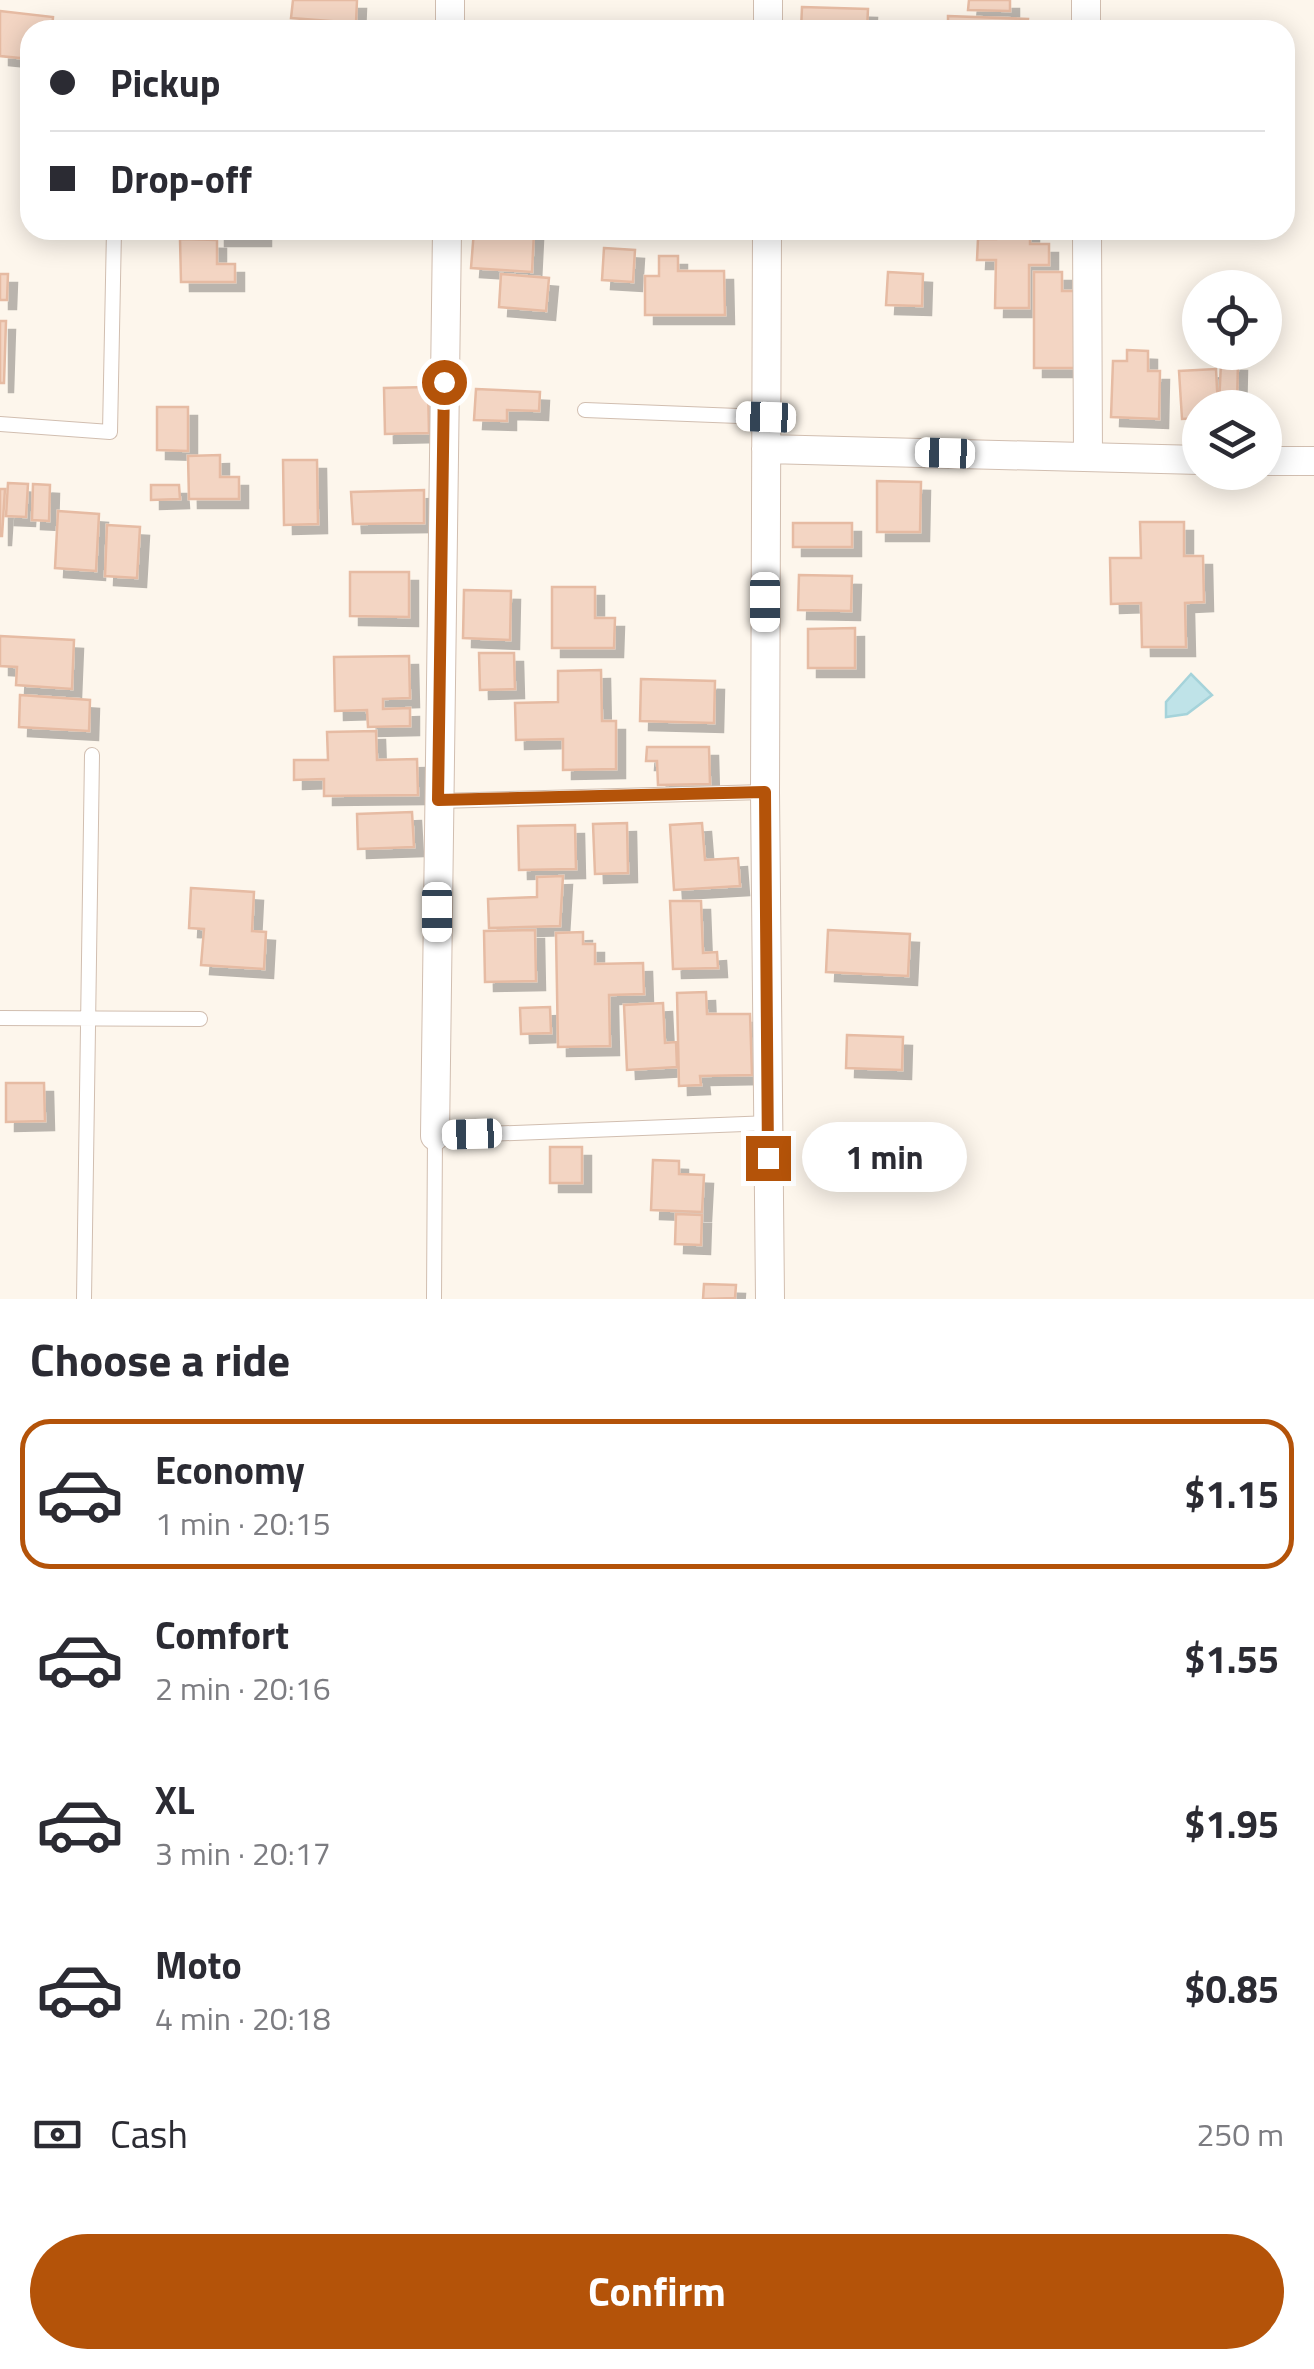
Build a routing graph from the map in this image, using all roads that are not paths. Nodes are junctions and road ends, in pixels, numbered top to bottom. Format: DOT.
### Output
graph roads {
  1 [pos="114,240"];
  2 [pos="447,240"];
  3 [pos="767,240"];
  4 [pos="1087,240"];
  5 [pos="585,410"];
  6 [pos="766,417"];
  7 [pos="0,424"];
  8 [pos="766,449"];
  9 [pos="1088,457"];
  10 [pos="1182,460"];
  11 [pos="1282,461"];
  12 [pos="1314,461"];
  13 [pos="92,754"];
  14 [pos="765,792"];
  15 [pos="438,800"];
  16 [pos="0,1018"];
  17 [pos="88,1019"];
  18 [pos="200,1019"];
  19 [pos="768,1123"];
  20 [pos="435,1136"];
  21 [pos="84,1299"];
  22 [pos="434,1299"];
  23 [pos="770,1299"];
  1 -- 7 [label="lane"];
  2 -- 15 [label="street"];
  3 -- 6 [label="street"];
  4 -- 9 [label="street"];
  5 -- 6 [label="lane"];
  6 -- 8 [label="street"];
  8 -- 9 [label="street"];
  8 -- 14 [label="street"];
  9 -- 10 [label="street"];
  11 -- 12 [label="street"];
  13 -- 17 [label="lane"];
  14 -- 15 [label="lane"];
  14 -- 19 [label="street"];
  15 -- 20 [label="street"];
  16 -- 17 [label="lane"];
  17 -- 18 [label="lane"];
  17 -- 21 [label="lane"];
  19 -- 20 [label="lane"];
  19 -- 23 [label="street"];
  20 -- 22 [label="lane"];
}
